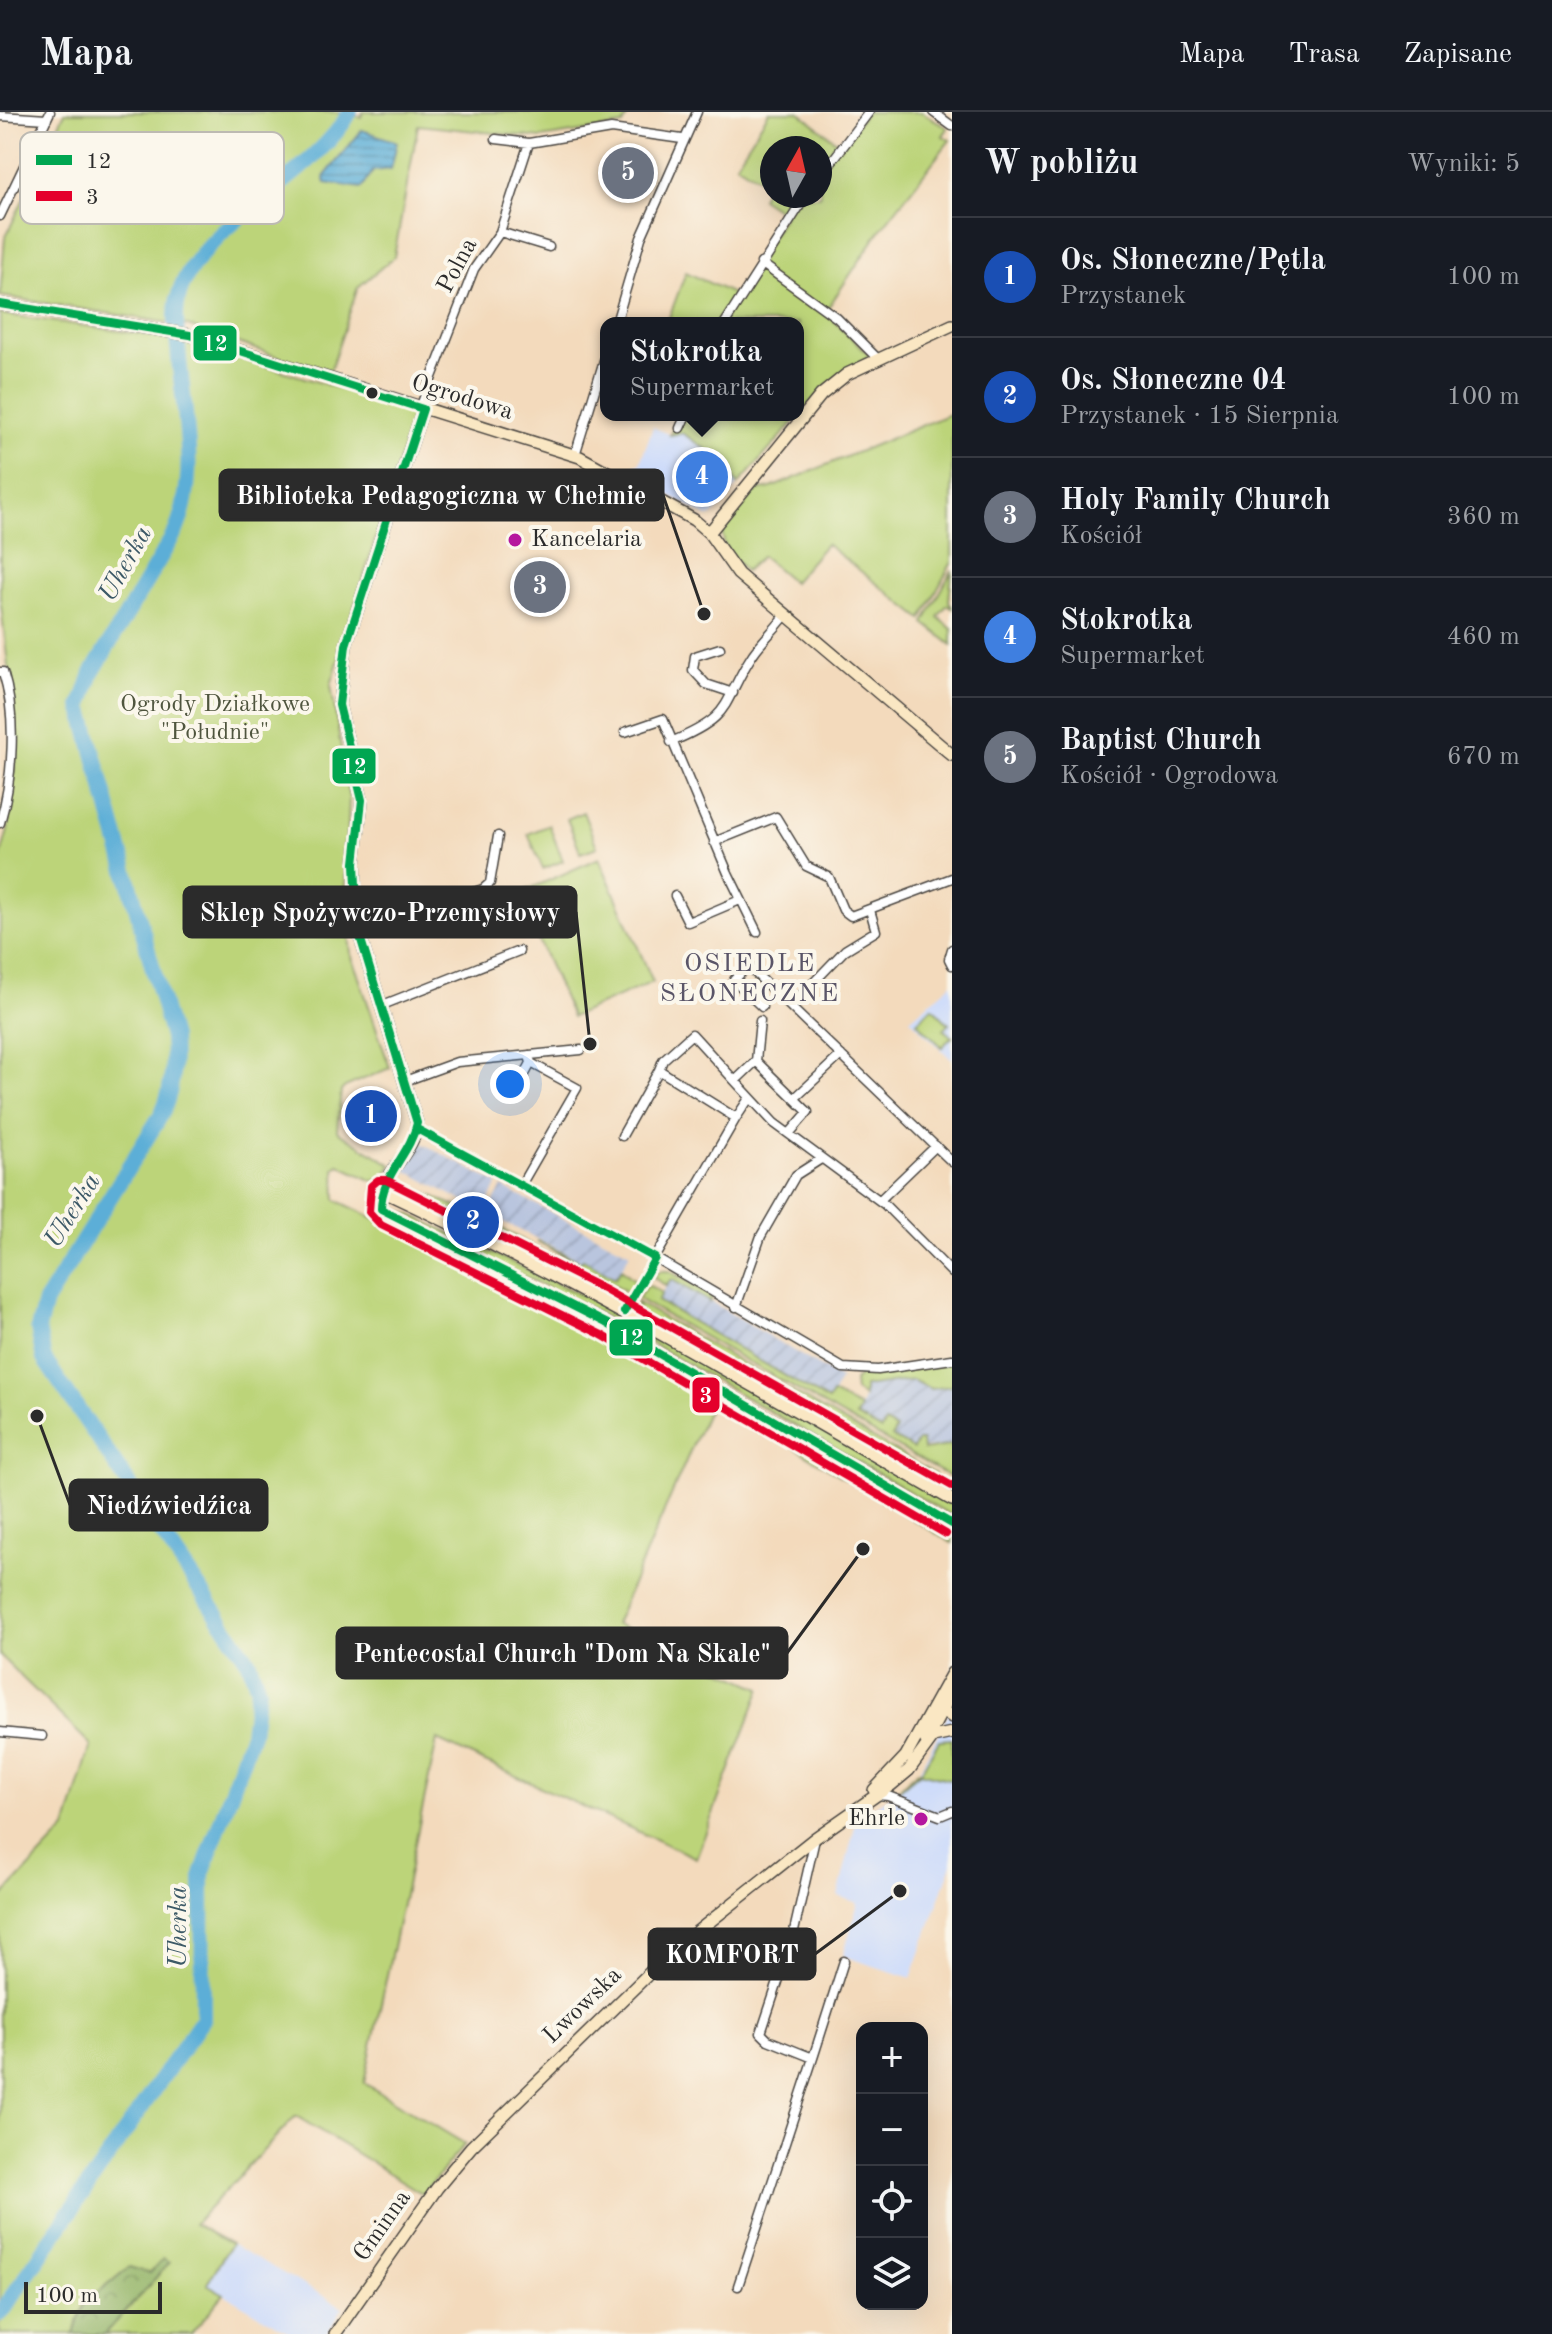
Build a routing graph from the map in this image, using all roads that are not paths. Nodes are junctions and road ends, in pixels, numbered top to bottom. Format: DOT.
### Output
graph roads {
  1 [pos="697,112"];
  2 [pos="869,112"];
  3 [pos="933,112"];
  4 [pos="0,116"];
  5 [pos="48,116"];
  6 [pos="952,126"];
  7 [pos="496,139"];
  8 [pos="682,139"];
  9 [pos="529,143"];
  10 [pos="832,161"];
  11 [pos="20,174"];
  12 [pos="798,208"];
  13 [pos="0,216"];
  14 [pos="500,232"];
  15 [pos="549,247"];
  16 [pos="761,263"];
  17 [pos="0,304"];
  18 [pos="618,317"];
  19 [pos="729,317"];
  20 [pos="952,325"];
  21 [pos="879,360"];
  22 [pos="600,374"];
  23 [pos="422,408"];
  24 [pos="804,416"];
  25 [pos="683,421"];
  26 [pos="800,421"];
  27 [pos="680,428"];
  28 [pos="575,455"];
  29 [pos="709,533"];
  30 [pos="785,616"];
  31 [pos="720,648"];
  32 [pos="2,672"];
  33 [pos="733,693"];
  34 [pos="625,732"];
  35 [pos="671,742"];
  36 [pos="952,755"];
  37 [pos="0,823"];
  38 [pos="498,836"];
  39 [pos="714,842"];
  40 [pos="952,878"];
  41 [pos="675,896"];
  42 [pos="740,900"];
  43 [pos="870,910"];
  44 [pos="358,930"];
  45 [pos="757,932"];
  46 [pos="952,949"];
  47 [pos="519,951"];
  48 [pos="952,965"];
  49 [pos="380,1006"];
  50 [pos="791,1006"];
  51 [pos="762,1007"];
  52 [pos="760,1021"];
  53 [pos="581,1050"];
  54 [pos="841,1055"];
  55 [pos="530,1059"];
  56 [pos="756,1061"];
  57 [pos="659,1070"];
  58 [pos="405,1081"];
  59 [pos="735,1081"];
  60 [pos="750,1097"];
  61 [pos="512,1098"];
  62 [pos="795,1098"];
  63 [pos="736,1118"];
  64 [pos="417,1129"];
  65 [pos="789,1134"];
  66 [pos="622,1136"];
  67 [pos="936,1146"];
  68 [pos="475,1159"];
  69 [pos="821,1159"];
  70 [pos="952,1162"];
  71 [pos="470,1169"];
  72 [pos="521,1185"];
  73 [pos="382,1191"];
  74 [pos="880,1200"];
  75 [pos="597,1226"];
  76 [pos="592,1235"];
  77 [pos="655,1258"];
  78 [pos="952,1273"];
  79 [pos="736,1307"];
  80 [pos="624,1312"];
  81 [pos="952,1359"];
  82 [pos="952,1500"];
  83 [pos="952,1524"];
  84 [pos="952,1673"];
  85 [pos="952,1692"];
  86 [pos="941,1712"];
  87 [pos="952,1731"];
  88 [pos="0,1732"];
  89 [pos="42,1736"];
  90 [pos="925,1746"];
  91 [pos="898,1768"];
  92 [pos="888,1791"];
  93 [pos="952,1811"];
  94 [pos="847,1815"];
  95 [pos="815,1838"];
  96 [pos="844,1961"];
  97 [pos="813,2058"];
  98 [pos="471,2147"];
  99 [pos="738,2286"];
  100 [pos="335,2334"];
  1 -- 8 [label="street"];
  2 -- 10 [label="street"];
  3 -- 6 [label="street"];
  4 -- 5 [label="street"];
  7 -- 9 [label="street"];
  8 -- 9 [label="street"];
  8 -- 18 [label="street"];
  9 -- 14 [label="street, Polna"];
  11 -- 13 [label="street"];
  12 -- 16 [label="street"];
  14 -- 15 [label="street"];
  14 -- 23 [label="street, Polna"];
  16 -- 19 [label="street"];
  16 -- 21 [label="street"];
  17 -- 23 [label="street, Ogrodowa"];
  20 -- 21 [label="street"];
  21 -- 24 [label="street"];
  22 -- 28 [label="street"];
  23 -- 28 [label="street, Ogrodowa"];
  23 -- 44 [label="street"];
  25 -- 27 [label="street"];
  26 -- 29 [label="street"];
  28 -- 29 [label="street, Ogrodowa"];
  29 -- 30 [label="street, Ogrodowa"];
  30 -- 33 [label="street"];
  30 -- 36 [label="street, Ogrodowa"];
  31 -- 33 [label="street"];
  32 -- 37 [label="street"];
  33 -- 35 [label="street"];
  34 -- 35 [label="street"];
  35 -- 39 [label="street"];
  38 -- 44 [label="street"];
  39 -- 42 [label="street"];
  39 -- 43 [label="street"];
  40 -- 43 [label="street"];
  41 -- 42 [label="street"];
  42 -- 45 [label="street"];
  43 -- 50 [label="street"];
  44 -- 49 [label="street"];
  46 -- 48 [label="street"];
  47 -- 49 [label="street"];
  49 -- 58 [label="street"];
  50 -- 51 [label="street"];
  50 -- 54 [label="street"];
  52 -- 56 [label="street"];
  53 -- 55 [label="street"];
  54 -- 62 [label="street"];
  54 -- 67 [label="street"];
  55 -- 58 [label="street"];
  55 -- 61 [label="street"];
  55 -- 72 [label="street"];
  56 -- 59 [label="street"];
  56 -- 62 [label="street"];
  57 -- 59 [label="street"];
  57 -- 63 [label="street"];
  57 -- 66 [label="street"];
  58 -- 64 [label="street"];
  59 -- 60 [label="street"];
  60 -- 63 [label="street"];
  60 -- 65 [label="street"];
  62 -- 65 [label="street"];
  63 -- 77 [label="street"];
  64 -- 68 [label="street"];
  64 -- 73 [label="street"];
  65 -- 69 [label="street"];
  67 -- 70 [label="street"];
  67 -- 74 [label="street"];
  68 -- 71 [label="street"];
  68 -- 72 [label="street"];
  69 -- 74 [label="street"];
  69 -- 79 [label="street"];
  72 -- 75 [label="street"];
  73 -- 80 [label="street"];
  73 -- 83 [label="street"];
  74 -- 78 [label="street"];
  75 -- 76 [label="street"];
  75 -- 77 [label="street"];
  77 -- 79 [label="street"];
  77 -- 80 [label="street"];
  79 -- 81 [label="street"];
  80 -- 82 [label="street"];
  84 -- 86 [label="street, Lwowska"];
  85 -- 86 [label="street, Lwowska"];
  86 -- 87 [label="street"];
  86 -- 90 [label="street, Lwowska"];
  86 -- 91 [label="street, Lwowska"];
  87 -- 90 [label="street, Lwowska"];
  88 -- 89 [label="street"];
  90 -- 92 [label="street, Lwowska"];
  91 -- 92 [label="street, Lwowska"];
  91 -- 94 [label="street, Lwowska"];
  92 -- 93 [label="street"];
  92 -- 94 [label="street, Lwowska"];
  94 -- 95 [label="street, Lwowska"];
  95 -- 97 [label="street"];
  95 -- 98 [label="street, Lwowska"];
  96 -- 97 [label="street"];
  97 -- 99 [label="street"];
  98 -- 100 [label="street, Gminna"];
}
